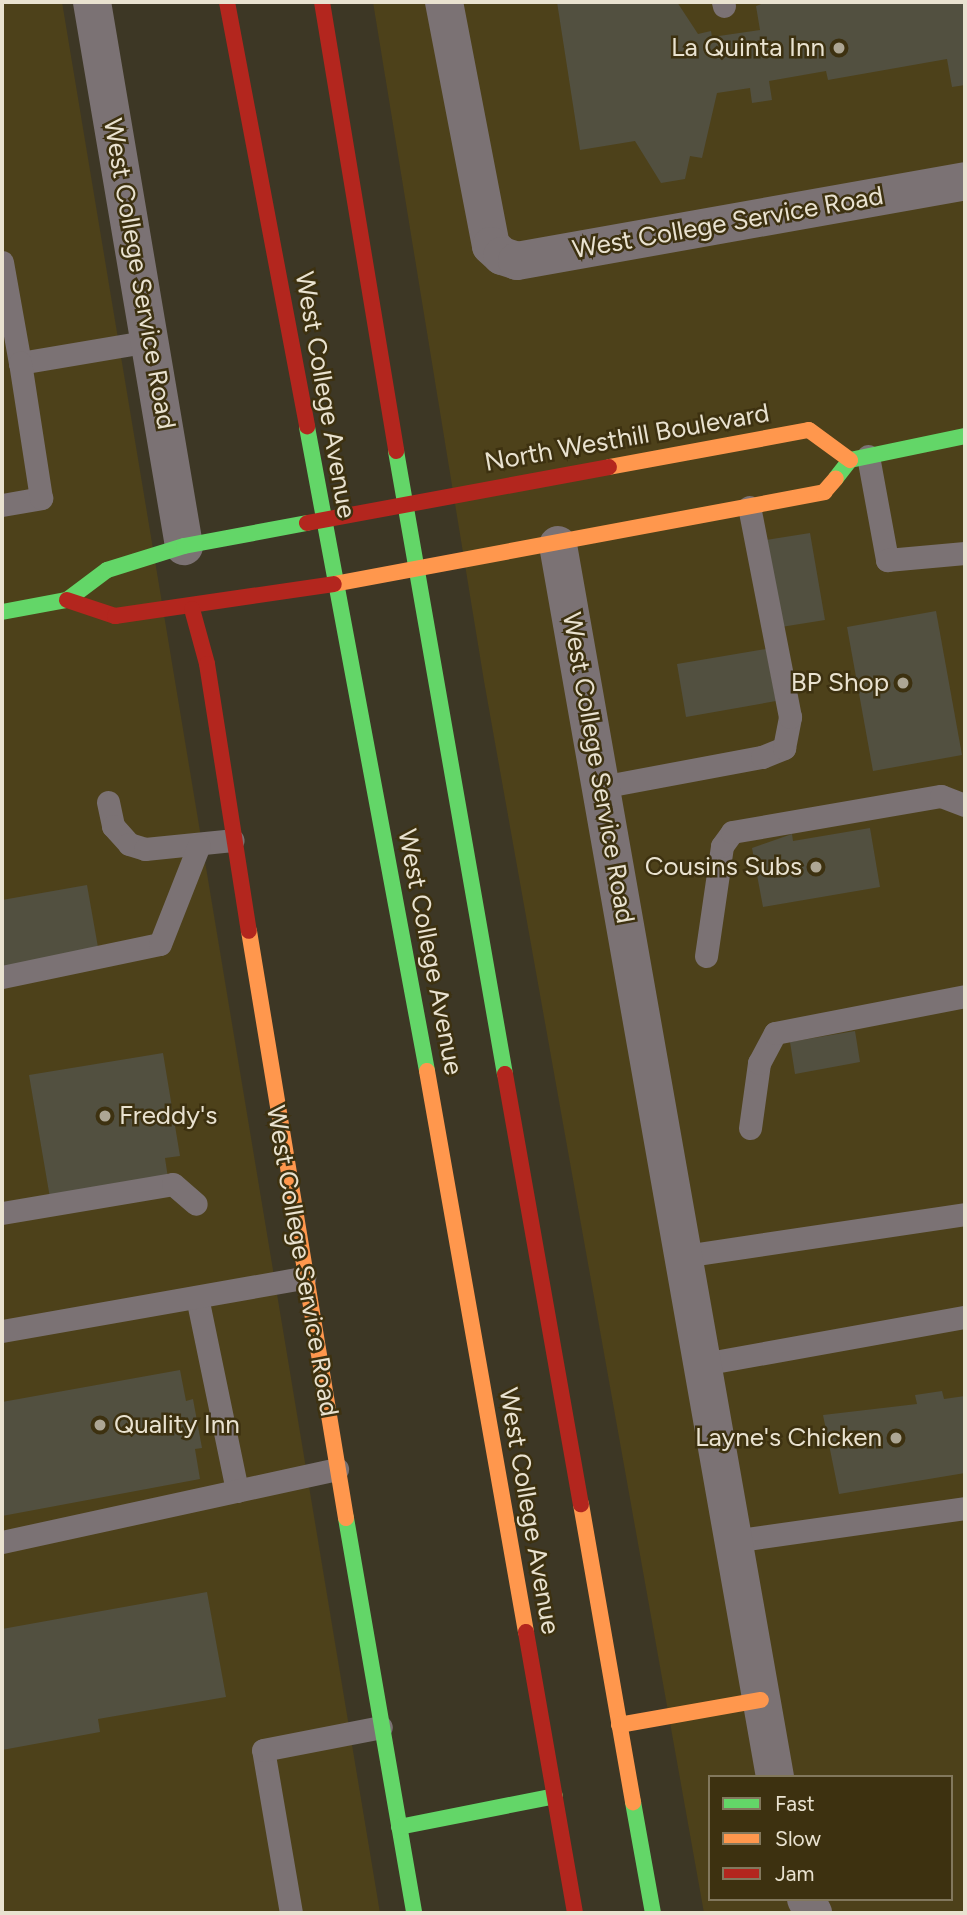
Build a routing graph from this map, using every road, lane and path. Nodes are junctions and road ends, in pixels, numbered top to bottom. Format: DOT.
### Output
graph roads {
  1 [pos="92,2"];
  2 [pos="227,2"];
  3 [pos="322,2"];
  4 [pos="444,2"];
  5 [pos="965,181"];
  6 [pos="2,262"];
  7 [pos="150,341"];
  8 [pos="20,363"];
  9 [pos="965,436"];
  10 [pos="859,458"];
  11 [pos="2,505"];
  12 [pos="749,506"];
  13 [pos="405,508"];
  14 [pos="323,523"];
  15 [pos="558,545"];
  16 [pos="184,546"];
  17 [pos="965,552"];
  18 [pos="417,572"];
  19 [pos="334,586"];
  20 [pos="67,600"];
  21 [pos="192,608"];
  22 [pos="2,612"];
  23 [pos="601,787"];
  24 [pos="108,802"];
  25 [pos="965,805"];
  26 [pos="233,839"];
  27 [pos="199,845"];
  28 [pos="706,956"];
  29 [pos="2,977"];
  30 [pos="965,996"];
  31 [pos="750,1128"];
  32 [pos="196,1204"];
  33 [pos="2,1213"];
  34 [pos="965,1214"];
  35 [pos="684,1256"];
  36 [pos="304,1278"];
  37 [pos="197,1297"];
  38 [pos="965,1317"];
  39 [pos="2,1331"];
  40 [pos="703,1364"];
  41 [pos="337,1469"];
  42 [pos="237,1491"];
  43 [pos="965,1508"];
  44 [pos="733,1541"];
  45 [pos="2,1542"];
  46 [pos="761,1700"];
  47 [pos="619,1725"];
  48 [pos="381,1727"];
  49 [pos="775,1775"];
  50 [pos="555,1796"];
  51 [pos="399,1827"];
  52 [pos="291,1913"];
  53 [pos="414,1913"];
  54 [pos="575,1913"];
  55 [pos="653,1913"];
  1 -- 7 [label="street, West College Service Road"];
  2 -- 14 [label="main road, West College Avenue"];
  3 -- 13 [label="main road, West College Avenue"];
  4 -- 5 [label="street, West College Service Road"];
  6 -- 8 [label="lane"];
  7 -- 8 [label="lane"];
  7 -- 16 [label="street, West College Service Road"];
  8 -- 11 [label="lane"];
  9 -- 10 [label="main road"];
  10 -- 12 [label="main road"];
  10 -- 13 [label="main road, North Westhill Boulevard"];
  10 -- 17 [label="lane"];
  12 -- 15 [label="main road"];
  12 -- 23 [label="lane"];
  13 -- 14 [label="main road, North Westhill Boulevard"];
  13 -- 18 [label="main road, West College Avenue"];
  14 -- 16 [label="main road, North Westhill Boulevard"];
  14 -- 19 [label="main road, West College Avenue"];
  15 -- 18 [label="main road"];
  15 -- 23 [label="street, West College Service Road"];
  16 -- 20 [label="main road, North Westhill Boulevard"];
  18 -- 19 [label="main road"];
  18 -- 47 [label="main road, West College Avenue"];
  19 -- 21 [label="main road"];
  19 -- 50 [label="main road, West College Avenue"];
  20 -- 21 [label="main road"];
  20 -- 22 [label="main road"];
  21 -- 26 [label="main road, West College Service Road"];
  23 -- 35 [label="street, West College Service Road"];
  24 -- 27 [label="lane"];
  25 -- 28 [label="lane"];
  26 -- 27 [label="lane"];
  26 -- 36 [label="main road, West College Service Road"];
  27 -- 29 [label="lane"];
  30 -- 31 [label="lane"];
  32 -- 33 [label="lane"];
  34 -- 35 [label="lane"];
  35 -- 40 [label="street, West College Service Road"];
  36 -- 37 [label="lane"];
  36 -- 41 [label="main road, West College Service Road"];
  37 -- 39 [label="lane"];
  37 -- 42 [label="lane"];
  38 -- 40 [label="lane"];
  40 -- 44 [label="street, West College Service Road"];
  41 -- 42 [label="lane"];
  41 -- 48 [label="main road, West College Service Road"];
  42 -- 45 [label="lane"];
  43 -- 44 [label="lane"];
  44 -- 46 [label="street, West College Service Road"];
  46 -- 47 [label="main road"];
  46 -- 49 [label="street, West College Service Road"];
  47 -- 55 [label="main road, West College Avenue"];
  48 -- 51 [label="main road, West College Service Road"];
  48 -- 52 [label="lane"];
  50 -- 51 [label="main road"];
  50 -- 54 [label="main road, West College Avenue"];
  51 -- 53 [label="main road, West College Service Road"];
}
